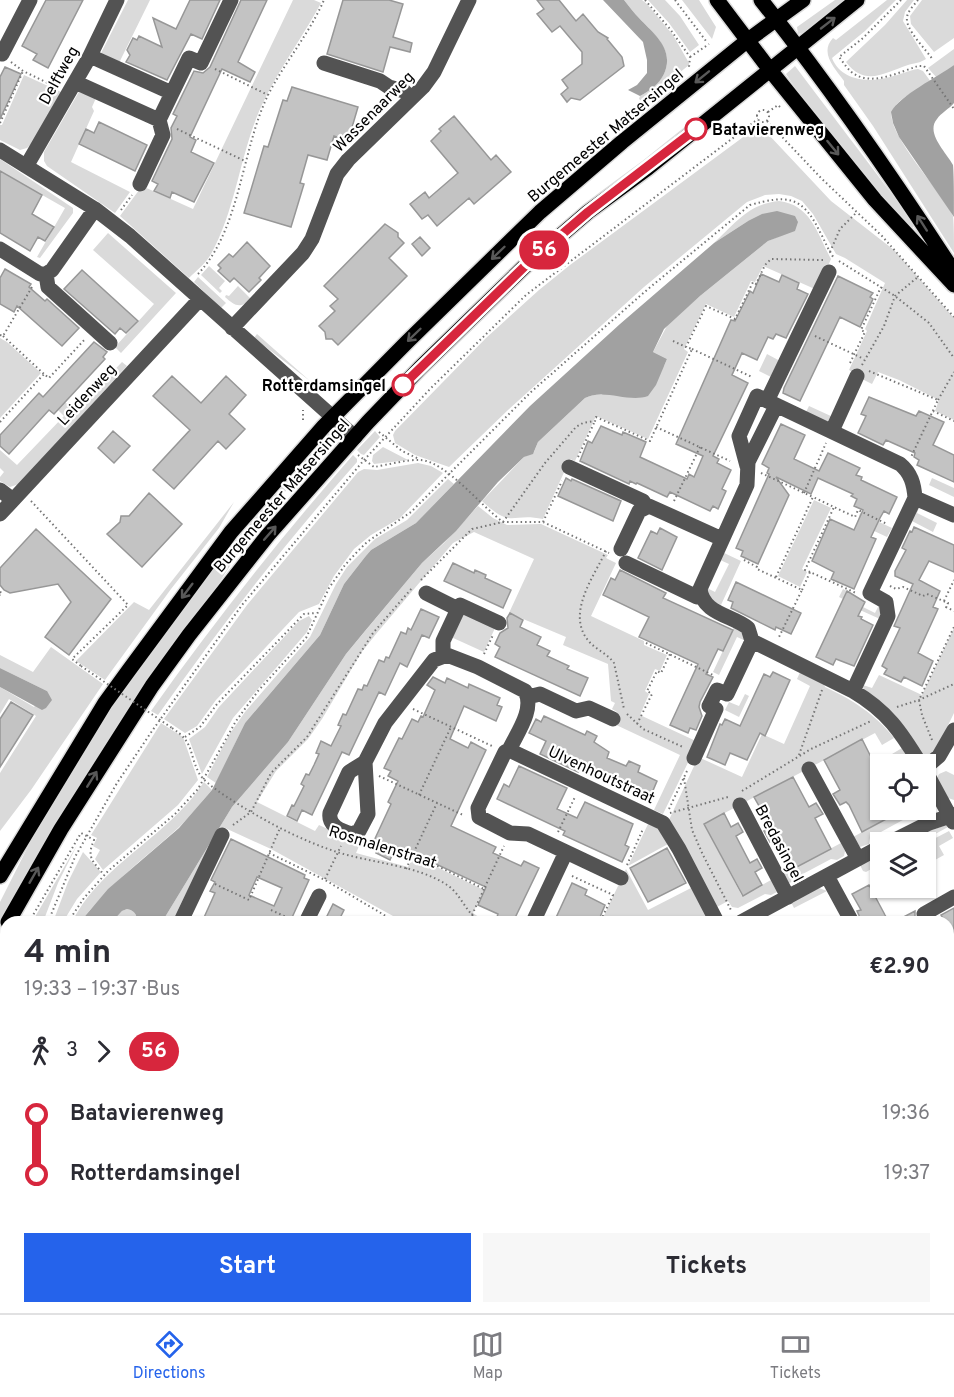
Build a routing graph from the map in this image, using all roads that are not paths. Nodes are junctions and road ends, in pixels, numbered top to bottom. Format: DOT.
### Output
graph roads {
  1 [pos="30,0"];
  2 [pos="117,0"];
  3 [pos="231,0"];
  4 [pos="469,0"];
  5 [pos="717,0"];
  6 [pos="761,0"];
  7 [pos="803,0"];
  8 [pos="857,0"];
  9 [pos="776,19"];
  10 [pos="748,40"];
  11 [pos="798,47"];
  12 [pos="1,54"];
  13 [pos="90,56"];
  14 [pos="324,63"];
  15 [pos="770,70"];
  16 [pos="72,88"];
  17 [pos="172,93"];
  18 [pos="411,98"];
  19 [pos="159,120"];
  20 [pos="0,150"];
  21 [pos="27,165"];
  22 [pos="140,184"];
  23 [pos="95,209"];
  24 [pos="0,249"];
  25 [pos="832,265"];
  26 [pos="954,272"];
  27 [pos="43,274"];
  28 [pos="954,285"];
  29 [pos="200,299"];
  30 [pos="232,328"];
  31 [pos="110,343"];
  32 [pos="859,372"];
  33 [pos="772,403"];
  34 [pos="333,417"];
  35 [pos="832,431"];
  36 [pos="355,437"];
  37 [pos="569,467"];
  38 [pos="747,468"];
  39 [pos="0,490"];
  40 [pos="17,495"];
  41 [pos="915,498"];
  42 [pos="646,506"];
  43 [pos="0,514"];
  44 [pos="954,515"];
  45 [pos="722,539"];
  46 [pos="420,587"];
  47 [pos="701,596"];
  48 [pos="458,609"];
  49 [pos="499,623"];
  50 [pos="752,641"];
  51 [pos="443,655"];
  52 [pos="853,691"];
  53 [pos="528,697"];
  54 [pos="613,719"];
  55 [pos="954,730"];
  56 [pos="501,749"];
  57 [pos="914,754"];
  58 [pos="693,758"];
  59 [pos="936,759"];
  60 [pos="366,766"];
  61 [pos="808,769"];
  62 [pos="936,790"];
  63 [pos="735,798"];
  64 [pos="952,818"];
  65 [pos="911,832"];
  66 [pos="222,835"];
  67 [pos="566,852"];
  68 [pos="870,852"];
  69 [pos="858,859"];
  70 [pos="0,876"];
  71 [pos="827,876"];
  72 [pos="621,878"];
  73 [pos="319,896"];
  74 [pos="788,897"];
  75 [pos="954,897"];
  76 [pos="924,914"];
  77 [pos="12,916"];
  78 [pos="183,916"];
  79 [pos="309,916"];
  80 [pos="536,916"];
  81 [pos="714,916"];
  82 [pos="752,916"];
  83 [pos="849,916"];
  1 -- 12 [label="street"];
  2 -- 13 [label="street, Delftweg"];
  3 -- 17 [label="street"];
  4 -- 18 [label="street, Wassenaarweg"];
  5 -- 10 [label="main road"];
  6 -- 9 [label="main road"];
  7 -- 9 [label="main road, Burgemeester Matsersingel"];
  11 -- 8 [label="main road, Burgemeester Matsersingel, one-way"];
  9 -- 10 [label="main road, Burgemeester Matsersingel"];
  9 -- 11 [label="main road"];
  10 -- 15 [label="main road"];
  10 -- 34 [label="main road, Burgemeester Matsersingel, one-way"];
  11 -- 15 [label="main road, Burgemeester Matsersingel"];
  26 -- 11 [label="main road, one-way"];
  13 -- 16 [label="street, Delftweg"];
  13 -- 17 [label="street"];
  14 -- 18 [label="street"];
  15 -- 28 [label="main road, one-way"];
  15 -- 36 [label="main road, Burgemeester Matsersingel"];
  16 -- 19 [label="street"];
  16 -- 21 [label="street, Delftweg"];
  17 -- 19 [label="street"];
  18 -- 30 [label="street, Wassenaarweg"];
  19 -- 22 [label="street"];
  20 -- 21 [label="street"];
  21 -- 23 [label="street"];
  23 -- 27 [label="street"];
  23 -- 29 [label="street"];
  24 -- 27 [label="street"];
  25 -- 33 [label="street"];
  27 -- 31 [label="street"];
  29 -- 30 [label="street"];
  29 -- 40 [label="street, Leidenweg"];
  30 -- 34 [label="street"];
  32 -- 35 [label="street"];
  33 -- 35 [label="street"];
  33 -- 38 [label="street"];
  33 -- 38 [label="street"];
  34 -- 36 [label="street"];
  34 -- 70 [label="main road, Burgemeester Matsersingel, one-way"];
  35 -- 41 [label="street"];
  77 -- 36 [label="main road, Burgemeester Matsersingel, one-way"];
  37 -- 42 [label="street"];
  38 -- 45 [label="street"];
  39 -- 40 [label="street"];
  40 -- 43 [label="street, Leidenweg"];
  41 -- 44 [label="street"];
  41 -- 52 [label="street"];
  42 -- 45 [label="street"];
  42 -- 47 [label="street"];
  45 -- 47 [label="street"];
  46 -- 48 [label="street"];
  47 -- 50 [label="street"];
  48 -- 49 [label="street"];
  48 -- 51 [label="street"];
  50 -- 52 [label="street"];
  50 -- 58 [label="street"];
  51 -- 53 [label="street"];
  51 -- 60 [label="street"];
  52 -- 57 [label="street"];
  53 -- 54 [label="street"];
  53 -- 56 [label="street"];
  55 -- 59 [label="street"];
  56 -- 67 [label="street"];
  56 -- 81 [label="street, Ulvenhoutstraat"];
  60 -- 60 [label="street"];
  61 -- 69 [label="street"];
  62 -- 64 [label="street"];
  63 -- 74 [label="street, Bredasingel"];
  64 -- 65 [label="street"];
  66 -- 78 [label="street"];
  67 -- 72 [label="street"];
  67 -- 80 [label="street"];
  68 -- 69 [label="street, Bredasingel"];
  69 -- 71 [label="street, Bredasingel"];
  71 -- 74 [label="street, Bredasingel"];
  71 -- 83 [label="street"];
  73 -- 79 [label="street"];
  74 -- 82 [label="street, Bredasingel"];
  75 -- 76 [label="street"];
}
